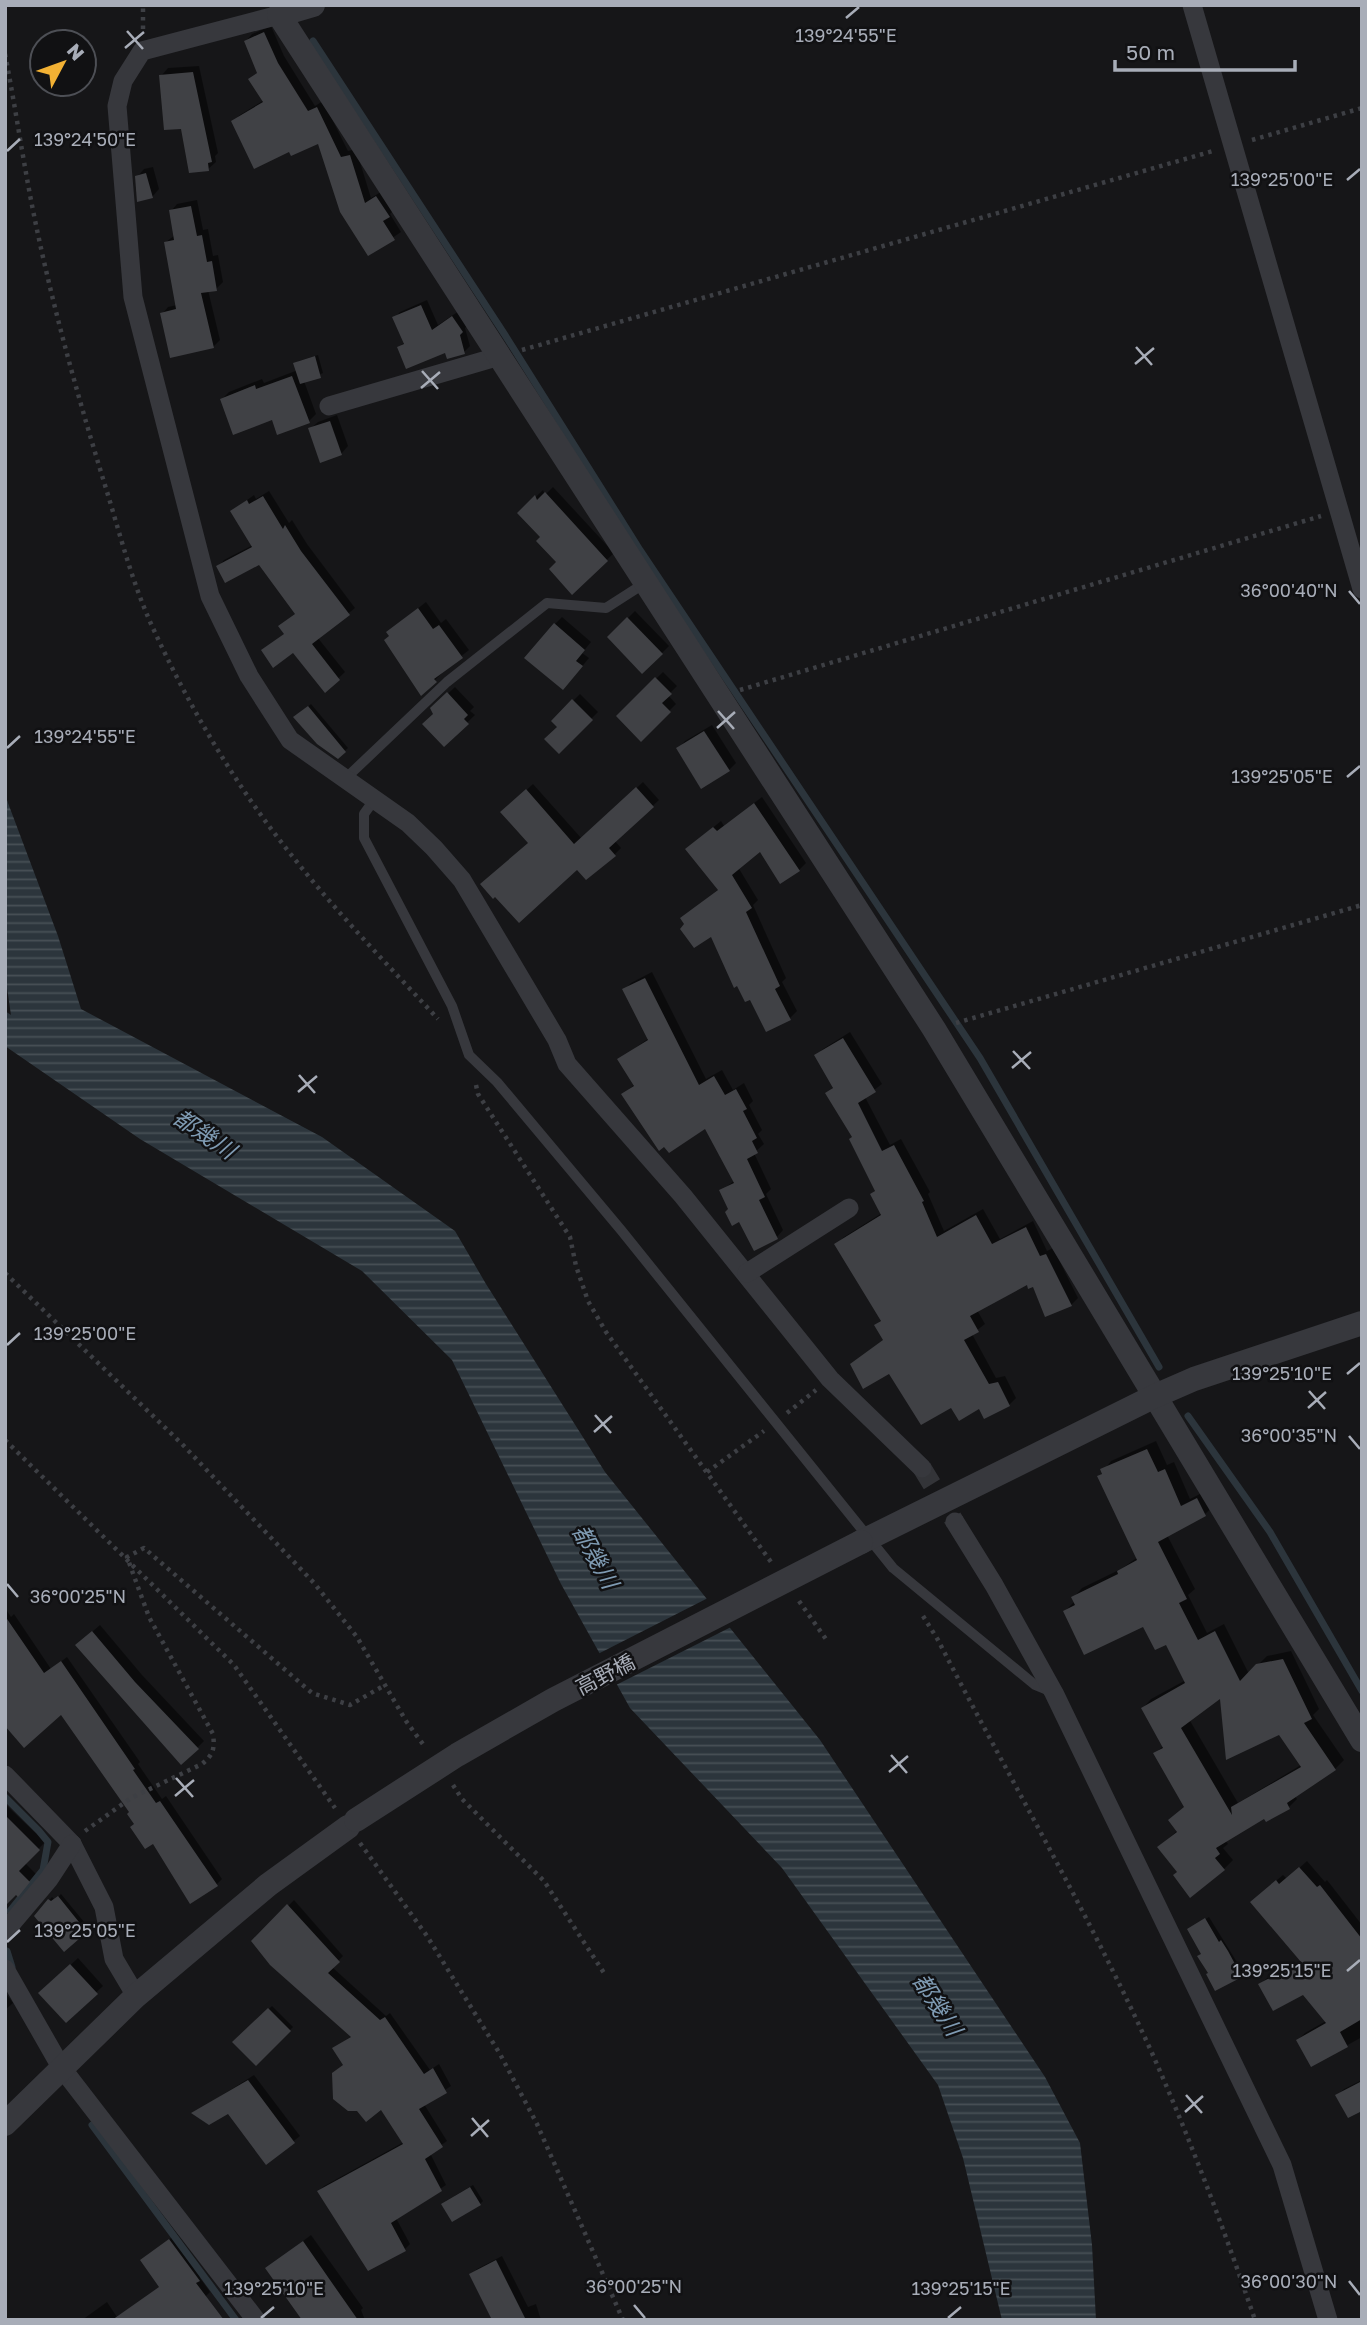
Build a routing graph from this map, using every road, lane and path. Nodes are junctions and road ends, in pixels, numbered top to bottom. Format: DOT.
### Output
graph roads {
  1 [pos="313,5"];
  2 [pos="1192,5"];
  3 [pos="279,15"];
  4 [pos="5,54"];
  5 [pos="1362,108"];
  6 [pos="1233,146"];
  7 [pos="500,356"];
  8 [pos="329,406"];
  9 [pos="1338,511"];
  10 [pos="645,582"];
  11 [pos="1362,589"];
  12 [pos="719,696"];
  13 [pos="345,779"];
  14 [pos="374,800"];
  15 [pos="1362,905"];
  16 [pos="443,1023"];
  17 [pos="934,1029"];
  18 [pos="469,1055"];
  19 [pos="849,1208"];
  20 [pos="5,1273"];
  21 [pos="747,1273"];
  22 [pos="1362,1323"];
  23 [pos="819,1387"];
  24 [pos="1155,1396"];
  25 [pos="781,1419"];
  26 [pos="770,1427"];
  27 [pos="5,1440"];
  28 [pos="922,1468"];
  29 [pos="707,1472"];
  30 [pos="955,1522"];
  31 [pos="864,1540"];
  32 [pos="127,1557"];
  33 [pos="775,1568"];
  34 [pos="798,1600"];
  35 [pos="916,1606"];
  36 [pos="828,1642"];
  37 [pos="385,1685"];
  38 [pos="1054,1693"];
  39 [pos="1362,1740"];
  40 [pos="430,1754"];
  41 [pos="5,1775"];
  42 [pos="446,1776"];
  43 [pos="350,1825"];
  44 [pos="72,1844"];
  45 [pos="5,1931"];
  46 [pos="5,1969"];
  47 [pos="604,1973"];
  48 [pos="135,1996"];
  49 [pos="61,2067"];
  50 [pos="5,2124"];
  51 [pos="256,2320"];
  52 [pos="623,2320"];
  53 [pos="1255,2320"];
  54 [pos="1328,2320"];
  1 -- 3 [label="street"];
  2 -- 6 [label="street"];
  3 -- 7 [label="street"];
  3 -- 13 [label="street"];
  4 -- 16 [label="path"];
  5 -- 6 [label="path"];
  6 -- 7 [label="path"];
  6 -- 9 [label="street"];
  7 -- 8 [label="street"];
  7 -- 10 [label="street"];
  9 -- 11 [label="street"];
  9 -- 12 [label="path"];
  10 -- 12 [label="street"];
  10 -- 13 [label="lane"];
  12 -- 17 [label="street"];
  13 -- 14 [label="street"];
  14 -- 18 [label="lane"];
  14 -- 21 [label="street"];
  15 -- 17 [label="path"];
  17 -- 24 [label="street"];
  18 -- 29 [label="path"];
  18 -- 31 [label="lane"];
  19 -- 21 [label="street"];
  20 -- 37 [label="path"];
  21 -- 28 [label="street"];
  22 -- 24 [label="street, 高野橋"];
  23 -- 25 [label="path"];
  24 -- 31 [label="street, 高野橋"];
  24 -- 39 [label="street"];
  26 -- 29 [label="path"];
  27 -- 32 [label="path"];
  29 -- 33 [label="path"];
  30 -- 38 [label="street"];
  31 -- 38 [label="lane"];
  31 -- 43 [label="street, 高野橋, bridge"];
  32 -- 37 [label="path"];
  32 -- 43 [label="path"];
  32 -- 44 [label="path"];
  34 -- 36 [label="path"];
  35 -- 53 [label="path"];
  37 -- 40 [label="path"];
  38 -- 54 [label="street"];
  41 -- 44 [label="street"];
  42 -- 47 [label="path"];
  43 -- 48 [label="street, 高野橋"];
  43 -- 52 [label="path"];
  44 -- 45 [label="street"];
  44 -- 48 [label="street"];
  46 -- 49 [label="street"];
  48 -- 49 [label="street, 高野橋"];
  49 -- 50 [label="street, 高野橋"];
  49 -- 51 [label="street"];
}
